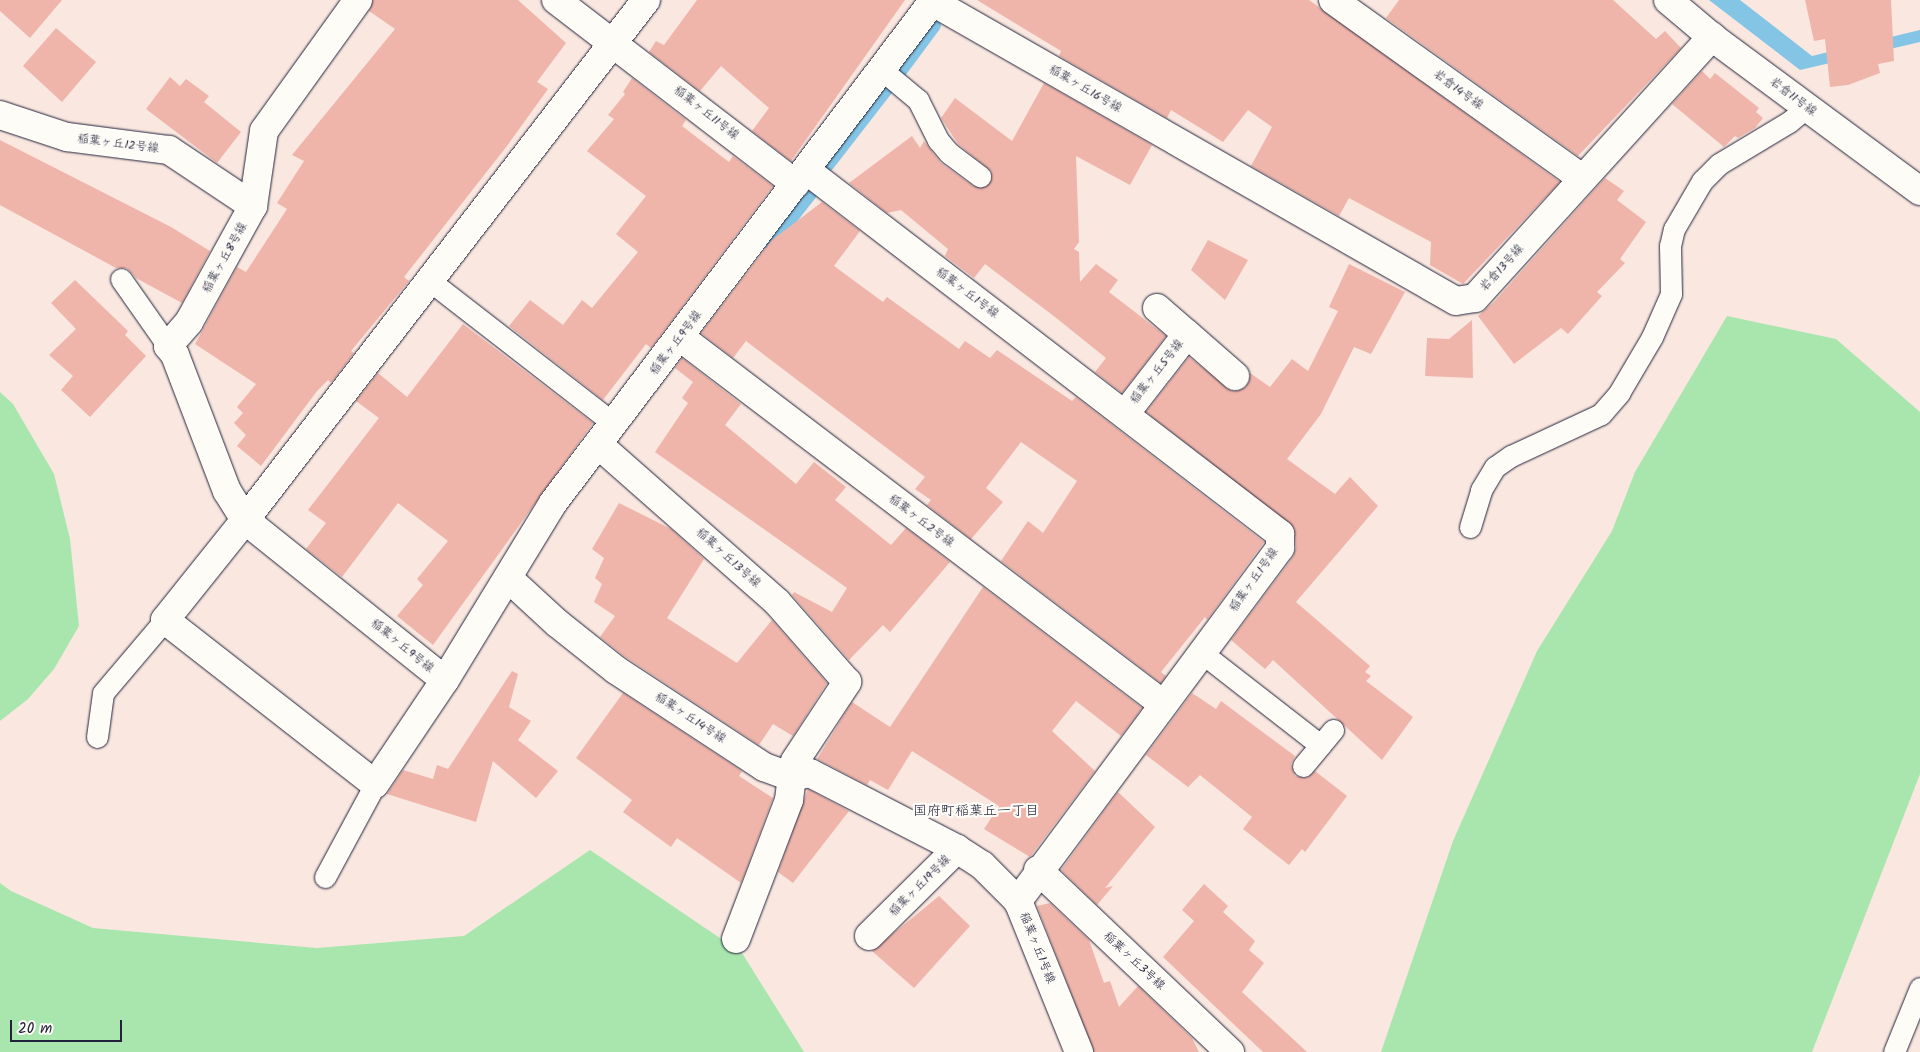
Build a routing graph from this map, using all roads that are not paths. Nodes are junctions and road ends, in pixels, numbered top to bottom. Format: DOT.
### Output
graph roads {
  1 [pos="358,0"];
  2 [pos="556,0"];
  3 [pos="646,0"];
  4 [pos="1333,0"];
  5 [pos="1668,0"];
  6 [pos="933,1"];
  7 [pos="1712,36"];
  8 [pos="614,43"];
  9 [pos="882,70"];
  10 [pos="1807,107"];
  11 [pos="0,115"];
  12 [pos="1236,175"];
  13 [pos="980,176"];
  14 [pos="801,177"];
  15 [pos="1583,179"];
  16 [pos="1920,190"];
  17 [pos="253,206"];
  18 [pos="121,279"];
  19 [pos="430,281"];
  20 [pos="1157,308"];
  21 [pos="1187,334"];
  22 [pos="680,337"];
  23 [pos="168,346"];
  24 [pos="1235,376"];
  25 [pos="1124,414"];
  26 [pos="606,434"];
  27 [pos="245,520"];
  28 [pos="1470,528"];
  29 [pos="508,578"];
  30 [pos="165,620"];
  31 [pos="1202,653"];
  32 [pos="445,680"];
  33 [pos="1163,704"];
  34 [pos="97,736"];
  35 [pos="1303,766"];
  36 [pos="792,777"];
  37 [pos="375,784"];
  38 [pos="957,849"];
  39 [pos="1038,870"];
  40 [pos="325,877"];
  41 [pos="1018,901"];
  42 [pos="869,936"];
  43 [pos="736,939"];
  44 [pos="1920,988"];
  45 [pos="1079,1052"];
  46 [pos="1230,1052"];
  47 [pos="1894,1052"];
  1 -- 17 [label="street, 稲葉ヶ丘8号線"];
  2 -- 8 [label="street, 稲葉ヶ丘11号線"];
  3 -- 8 [label="street"];
  4 -- 15 [label="street, 岩倉14号線"];
  5 -- 7 [label="street, 岩倉11号線"];
  6 -- 9 [label="street, 稲葉ヶ丘9号線"];
  6 -- 12 [label="street, 稲葉ヶ丘16号線"];
  7 -- 10 [label="street, 岩倉11号線"];
  7 -- 15 [label="street, 岩倉13号線"];
  8 -- 14 [label="street, 稲葉ヶ丘11号線"];
  8 -- 19 [label="street"];
  9 -- 13 [label="lane"];
  9 -- 14 [label="street, 稲葉ヶ丘9号線"];
  10 -- 16 [label="street, 岩倉11号線"];
  10 -- 28 [label="lane"];
  11 -- 17 [label="street, 稲葉ヶ丘12号線"];
  12 -- 15 [label="street, 岩倉13号線"];
  14 -- 22 [label="street, 稲葉ヶ丘9号線"];
  14 -- 25 [label="street, 稲葉ヶ丘1号線"];
  17 -- 23 [label="street, 稲葉ヶ丘8号線"];
  18 -- 23 [label="lane"];
  19 -- 26 [label="lane"];
  19 -- 27 [label="street"];
  20 -- 21 [label="street"];
  21 -- 24 [label="street, 稲葉ヶ丘5号線"];
  21 -- 25 [label="street, 稲葉ヶ丘5号線"];
  22 -- 26 [label="street, 稲葉ヶ丘9号線"];
  22 -- 33 [label="street, 稲葉ヶ丘2号線"];
  23 -- 27 [label="street"];
  25 -- 31 [label="street, 稲葉ヶ丘1号線"];
  26 -- 29 [label="street, 稲葉ヶ丘9号線"];
  26 -- 36 [label="street, 稲葉ヶ丘13号線"];
  27 -- 30 [label="street"];
  27 -- 32 [label="street, 稲葉ヶ丘9号線"];
  29 -- 32 [label="street, 稲葉ヶ丘9号線"];
  29 -- 36 [label="street, 稲葉ヶ丘14号線"];
  30 -- 34 [label="lane"];
  30 -- 37 [label="street"];
  31 -- 33 [label="street, 稲葉ヶ丘1号線"];
  31 -- 35 [label="lane"];
  32 -- 37 [label="street"];
  33 -- 39 [label="street, 稲葉ヶ丘1号線"];
  36 -- 38 [label="street"];
  36 -- 43 [label="street"];
  37 -- 40 [label="lane"];
  38 -- 41 [label="street, 稲葉ヶ丘19号線"];
  38 -- 42 [label="street, 稲葉ヶ丘19号線"];
  39 -- 41 [label="street, 稲葉ヶ丘1号線"];
  39 -- 46 [label="street, 稲葉ヶ丘3号線"];
  41 -- 45 [label="street, 稲葉ヶ丘1号線"];
  44 -- 47 [label="lane"];
}
